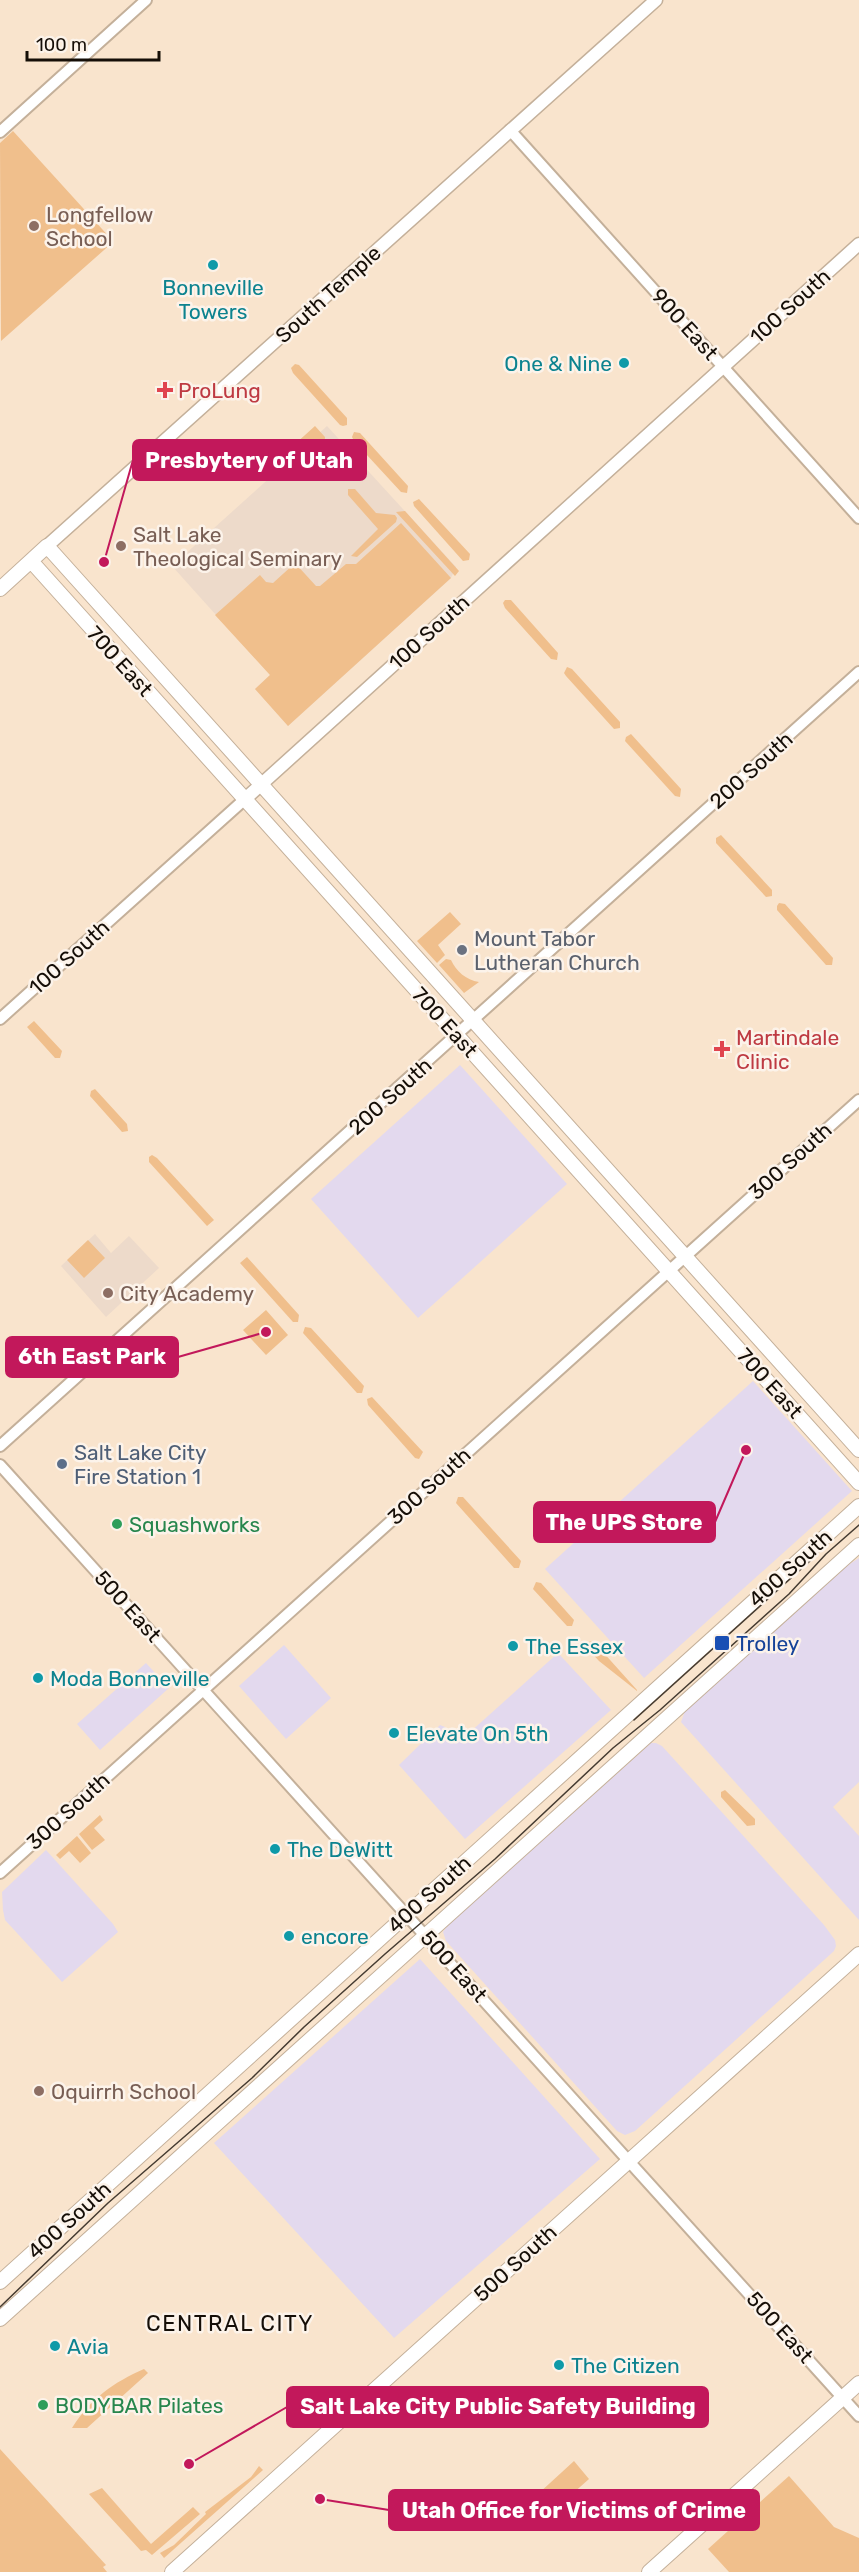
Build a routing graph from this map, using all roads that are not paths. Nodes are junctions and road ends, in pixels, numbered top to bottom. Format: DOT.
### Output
graph roads {
  1 [pos="146,0"];
  2 [pos="656,0"];
  3 [pos="510,130"];
  4 [pos="0,132"];
  5 [pos="859,244"];
  6 [pos="723,367"];
  7 [pos="859,518"];
  8 [pos="47,546"];
  9 [pos="31,561"];
  10 [pos="0,589"];
  11 [pos="859,672"];
  12 [pos="260,784"];
  13 [pos="245,799"];
  14 [pos="0,1019"];
  15 [pos="473,1022"];
  16 [pos="456,1036"];
  17 [pos="859,1100"];
  18 [pos="684,1256"];
  19 [pos="668,1270"];
  20 [pos="0,1446"];
  21 [pos="859,1450"];
  22 [pos="0,1465"];
  23 [pos="859,1483"];
  24 [pos="859,1506"];
  25 [pos="859,1545"];
  26 [pos="204,1689"];
  27 [pos="0,1873"];
  28 [pos="407,1914"];
  29 [pos="426,1935"];
  30 [pos="859,1954"];
  31 [pos="629,2160"];
  32 [pos="0,2282"];
  33 [pos="0,2319"];
  34 [pos="859,2383"];
  35 [pos="843,2398"];
  36 [pos="859,2416"];
  37 [pos="172,2572"];
  38 [pos="649,2572"];
  1 -- 4 [label="street"];
  2 -- 3 [label="main road, South Temple"];
  3 -- 6 [label="street, 900 East"];
  3 -- 8 [label="main road, South Temple"];
  5 -- 6 [label="main road, 100 South"];
  6 -- 7 [label="street, 900 East"];
  6 -- 12 [label="main road, 100 South"];
  8 -- 9 [label="main road, South Temple"];
  8 -- 12 [label="main road, 700 East"];
  9 -- 10 [label="main road, South Temple"];
  9 -- 13 [label="main road, 700 East"];
  11 -- 15 [label="street, 200 South"];
  12 -- 13 [label="main road, 100 South"];
  12 -- 15 [label="main road, 700 East"];
  13 -- 14 [label="street, 100 South"];
  13 -- 16 [label="main road, 700 East"];
  15 -- 16 [label="street, 200 South"];
  15 -- 18 [label="main road, 700 East"];
  16 -- 19 [label="main road, 700 East"];
  16 -- 20 [label="street, 200 South"];
  17 -- 18 [label="street, 300 South"];
  18 -- 19 [label="street, 300 South"];
  18 -- 21 [label="main road, 700 East"];
  19 -- 23 [label="main road, 700 East"];
  19 -- 26 [label="street, 300 South"];
  22 -- 26 [label="street, 500 East"];
  24 -- 28 [label="main road, 400 South"];
  25 -- 29 [label="main road, 400 South"];
  26 -- 27 [label="street, 300 South"];
  26 -- 28 [label="street, 500 East"];
  28 -- 29 [label="street, 500 East"];
  28 -- 32 [label="main road, 400 South"];
  29 -- 31 [label="street, 500 East"];
  29 -- 33 [label="main road, 400 South"];
  30 -- 31 [label="main road, 500 South"];
  31 -- 35 [label="street, 500 East"];
  31 -- 37 [label="main road, 500 South"];
  34 -- 35 [label="main road"];
  35 -- 36 [label="street, 500 East"];
  35 -- 38 [label="main road"];
}
